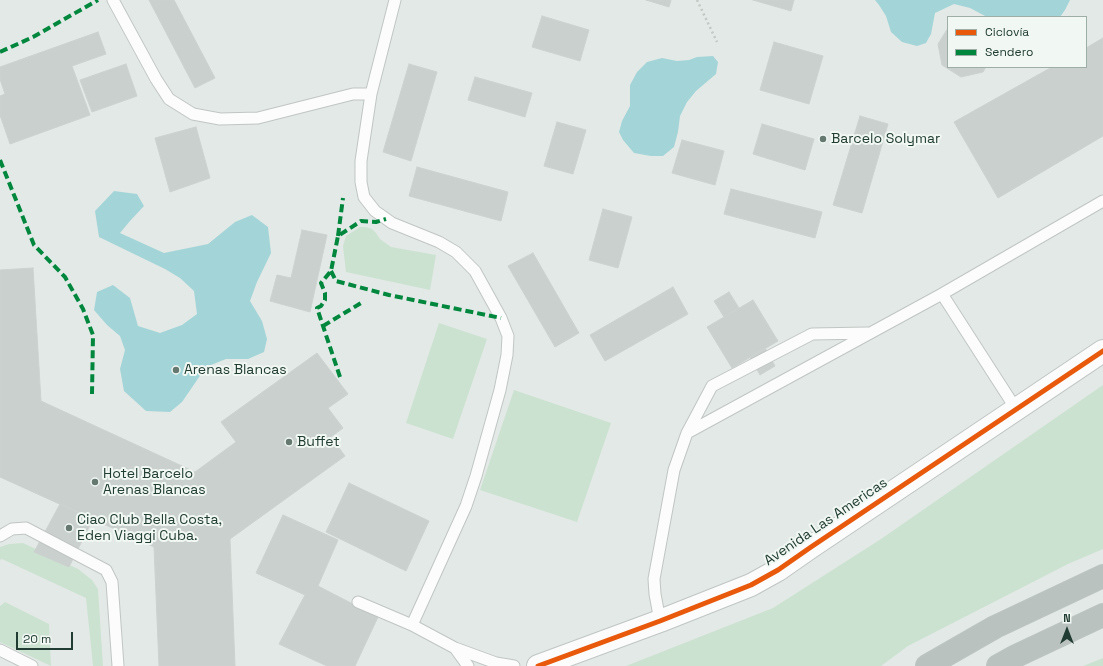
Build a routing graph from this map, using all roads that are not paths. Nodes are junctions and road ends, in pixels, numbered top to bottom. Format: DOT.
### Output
graph roads {
  1 [pos="112,0"];
  2 [pos="395,0"];
  3 [pos="371,94"];
  4 [pos="1103,201"];
  5 [pos="942,294"];
  6 [pos="871,332"];
  7 [pos="1103,351"];
  8 [pos="1016,409"];
  9 [pos="687,433"];
  10 [pos="0,536"];
  11 [pos="1103,576"];
  12 [pos="358,602"];
  13 [pos="1103,615"];
  14 [pos="660,621"];
  15 [pos="412,625"];
  16 [pos="455,648"];
  17 [pos="0,650"];
  18 [pos="32,666"];
  19 [pos="118,666"];
  20 [pos="468,666"];
  21 [pos="514,666"];
  22 [pos="538,666"];
  23 [pos="927,666"];
  24 [pos="998,666"];
  1 -- 3 [label="lane"];
  2 -- 3 [label="lane"];
  3 -- 15 [label="lane"];
  4 -- 5 [label="lane"];
  5 -- 6 [label="lane"];
  5 -- 8 [label="lane"];
  6 -- 9 [label="lane"];
  6 -- 9 [label="lane"];
  7 -- 8 [label="street, Avenida Las Americas"];
  8 -- 14 [label="street, Avenida Las Americas"];
  9 -- 14 [label="lane"];
  10 -- 19 [label="lane"];
  11 -- 23 [label="highway"];
  12 -- 15 [label="lane"];
  13 -- 24 [label="highway"];
  14 -- 22 [label="street, Avenida Las Americas"];
  15 -- 16 [label="lane"];
  16 -- 20 [label="lane"];
  16 -- 21 [label="lane"];
  17 -- 18 [label="lane"];
}
